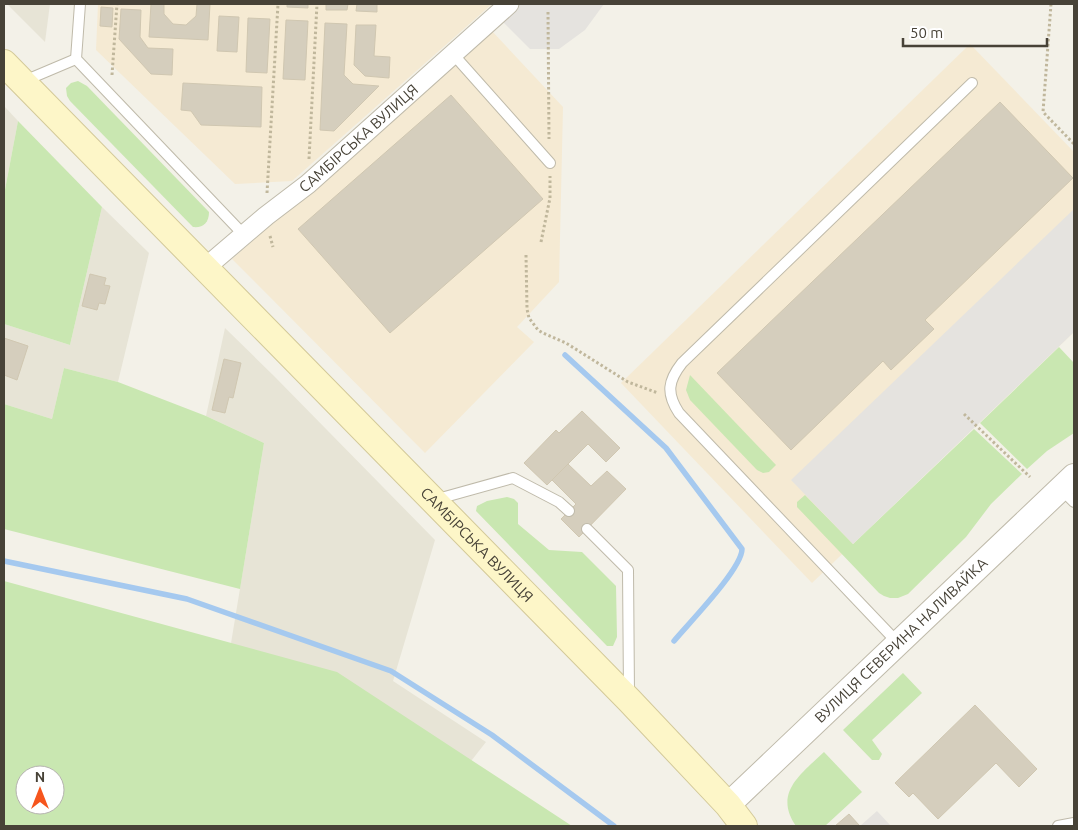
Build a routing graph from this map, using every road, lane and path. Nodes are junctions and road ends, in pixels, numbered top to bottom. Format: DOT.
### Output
graph roads {
  1 [pos="80,4"];
  2 [pos="117,4"];
  3 [pos="278,4"];
  4 [pos="317,4"];
  5 [pos="509,4"];
  6 [pos="1051,4"];
  7 [pos="548,12"];
  8 [pos="453,54"];
  9 [pos="76,59"];
  10 [pos="4,63"];
  11 [pos="22,82"];
  12 [pos="972,83"];
  13 [pos="110,94"];
  14 [pos="1074,144"];
  15 [pos="550,163"];
  16 [pos="308,184"];
  17 [pos="266,216"];
  18 [pos="244,234"];
  19 [pos="541,242"];
  20 [pos="273,247"];
  21 [pos="526,255"];
  22 [pos="205,268"];
  23 [pos="672,401"];
  24 [pos="964,414"];
  25 [pos="1030,477"];
  26 [pos="1070,489"];
  27 [pos="434,500"];
  28 [pos="569,511"];
  29 [pos="587,529"];
  30 [pos="898,644"];
  31 [pos="630,700"];
  32 [pos="728,805"];
  33 [pos="1074,823"];
  34 [pos="744,826"];
  35 [pos="1058,826"];
  1 -- 9 [label="lane"];
  2 -- 13 [label="path"];
  3 -- 17 [label="path"];
  4 -- 16 [label="path"];
  5 -- 8 [label="street, САМБІРСЬКА ВУЛИЦЯ"];
  6 -- 14 [label="path"];
  7 -- 15 [label="path"];
  8 -- 15 [label="lane"];
  8 -- 16 [label="street, САМБІРСЬКА ВУЛИЦЯ"];
  9 -- 11 [label="lane"];
  9 -- 13 [label="lane"];
  10 -- 11 [label="main road, САМБІРСЬКА ВУЛИЦЯ"];
  11 -- 22 [label="main road, САМБІРСЬКА ВУЛИЦЯ"];
  12 -- 23 [label="lane"];
  13 -- 18 [label="lane"];
  15 -- 19 [label="path"];
  16 -- 17 [label="street, САМБІРСЬКА ВУЛИЦЯ"];
  17 -- 18 [label="street, САМБІРСЬКА ВУЛИЦЯ"];
  17 -- 20 [label="path"];
  18 -- 22 [label="street, САМБІРСЬКА ВУЛИЦЯ"];
  21 -- 23 [label="path"];
  22 -- 27 [label="main road, САМБІРСЬКА ВУЛИЦЯ"];
  23 -- 30 [label="lane"];
  24 -- 25 [label="path"];
  26 -- 30 [label="street, ВУЛИЦЯ СЕВЕРИНА НАЛИВАЙКА"];
  27 -- 28 [label="lane"];
  27 -- 31 [label="main road, САМБІРСЬКА ВУЛИЦЯ"];
  29 -- 31 [label="lane"];
  30 -- 32 [label="street, ВУЛИЦЯ СЕВЕРИНА НАЛИВАЙКА"];
  31 -- 32 [label="main road, САМБІРСЬКА ВУЛИЦЯ"];
  32 -- 34 [label="main road, САМБІРСЬКА ВУЛИЦЯ"];
  33 -- 35 [label="lane"];
}
